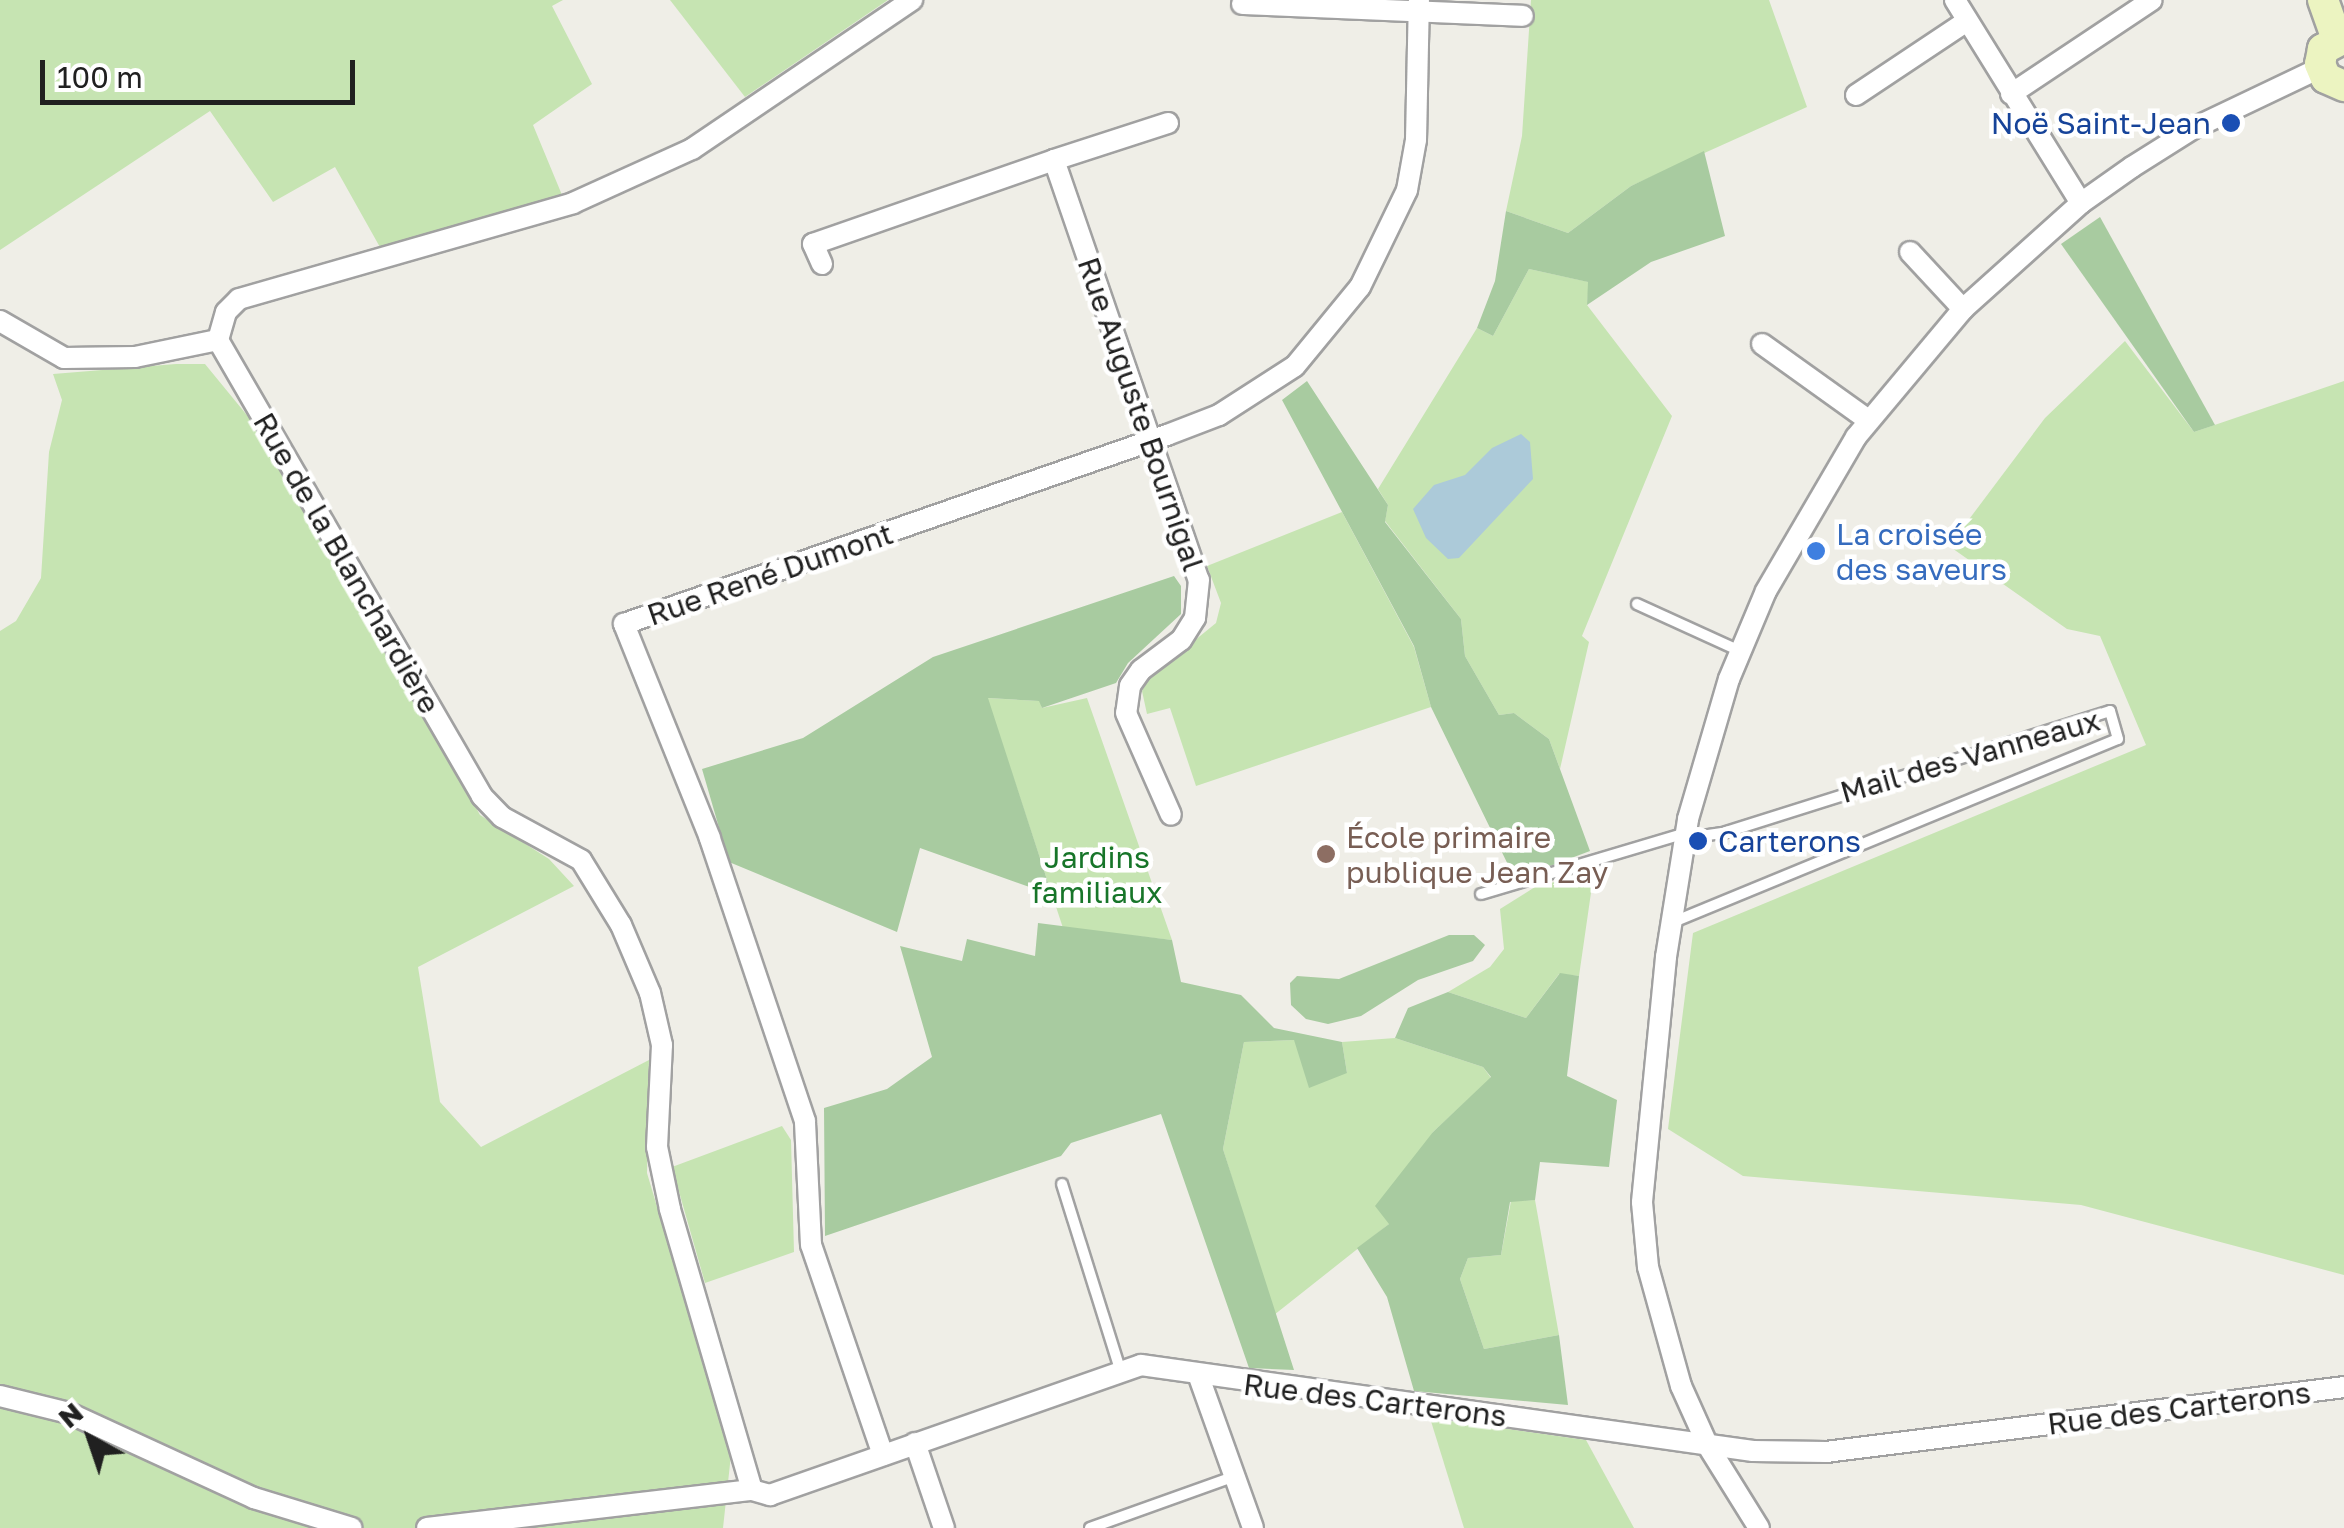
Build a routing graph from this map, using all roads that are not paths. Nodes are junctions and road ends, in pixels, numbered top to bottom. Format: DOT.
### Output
graph roads {
  1 [pos="912,0"];
  2 [pos="1955,0"];
  3 [pos="2152,0"];
  4 [pos="2322,0"];
  5 [pos="1242,4"];
  6 [pos="1419,6"];
  7 [pos="1523,16"];
  8 [pos="1967,21"];
  9 [pos="2341,38"];
  10 [pos="2332,77"];
  11 [pos="2011,94"];
  12 [pos="1856,95"];
  13 [pos="1168,122"];
  14 [pos="1054,160"];
  15 [pos="2081,203"];
  16 [pos="1910,252"];
  17 [pos="822,264"];
  18 [pos="1963,309"];
  19 [pos="0,320"];
  20 [pos="218,340"];
  21 [pos="1762,344"];
  22 [pos="1868,420"];
  23 [pos="1150,442"];
  24 [pos="1637,604"];
  25 [pos="1741,651"];
  26 [pos="1171,815"];
  27 [pos="1686,835"];
  28 [pos="1481,894"];
  29 [pos="1672,923"];
  30 [pos="1062,1184"];
  31 [pos="1122,1372"];
  32 [pos="1199,1377"];
  33 [pos="2344,1388"];
  34 [pos="0,1396"];
  35 [pos="915,1443"];
  36 [pos="1708,1446"];
  37 [pos="883,1454"];
  38 [pos="1236,1475"];
  39 [pos="752,1490"];
  40 [pos="352,1528"];
  41 [pos="426,1528"];
  42 [pos="944,1528"];
  43 [pos="1090,1528"];
  44 [pos="1253,1528"];
  45 [pos="1760,1528"];
  1 -- 20 [label="street"];
  2 -- 8 [label="street"];
  3 -- 11 [label="street"];
  4 -- 9 [label="main road"];
  5 -- 6 [label="street"];
  6 -- 7 [label="street"];
  6 -- 23 [label="street, Rue René Dumont"];
  8 -- 11 [label="street"];
  8 -- 12 [label="street"];
  9 -- 10 [label="main road"];
  10 -- 15 [label="street"];
  11 -- 15 [label="street"];
  13 -- 14 [label="street"];
  14 -- 17 [label="street"];
  14 -- 23 [label="street, Rue Auguste Bournigal"];
  15 -- 18 [label="street"];
  16 -- 18 [label="street"];
  18 -- 22 [label="street"];
  19 -- 20 [label="street"];
  20 -- 39 [label="street, Rue de la Blanchardière"];
  21 -- 22 [label="street"];
  22 -- 25 [label="street"];
  23 -- 26 [label="street, Rue Auguste Bournigal"];
  23 -- 37 [label="street, Rue René Dumont"];
  24 -- 25 [label="lane"];
  25 -- 27 [label="street"];
  27 -- 28 [label="lane"];
  27 -- 29 [label="street"];
  27 -- 29 [label="lane, Mail des Vanneaux"];
  29 -- 36 [label="street"];
  30 -- 31 [label="lane"];
  31 -- 32 [label="street, Rue des Carterons"];
  31 -- 35 [label="street, Rue des Carterons"];
  32 -- 36 [label="street, Rue des Carterons"];
  32 -- 38 [label="street"];
  33 -- 36 [label="street, Rue des Carterons"];
  34 -- 40 [label="street"];
  35 -- 37 [label="street, Rue des Carterons"];
  35 -- 42 [label="street"];
  36 -- 45 [label="street"];
  37 -- 39 [label="street, Rue des Carterons"];
  38 -- 43 [label="lane"];
  38 -- 44 [label="street"];
  39 -- 41 [label="street, Rue des Carterons"];
}
